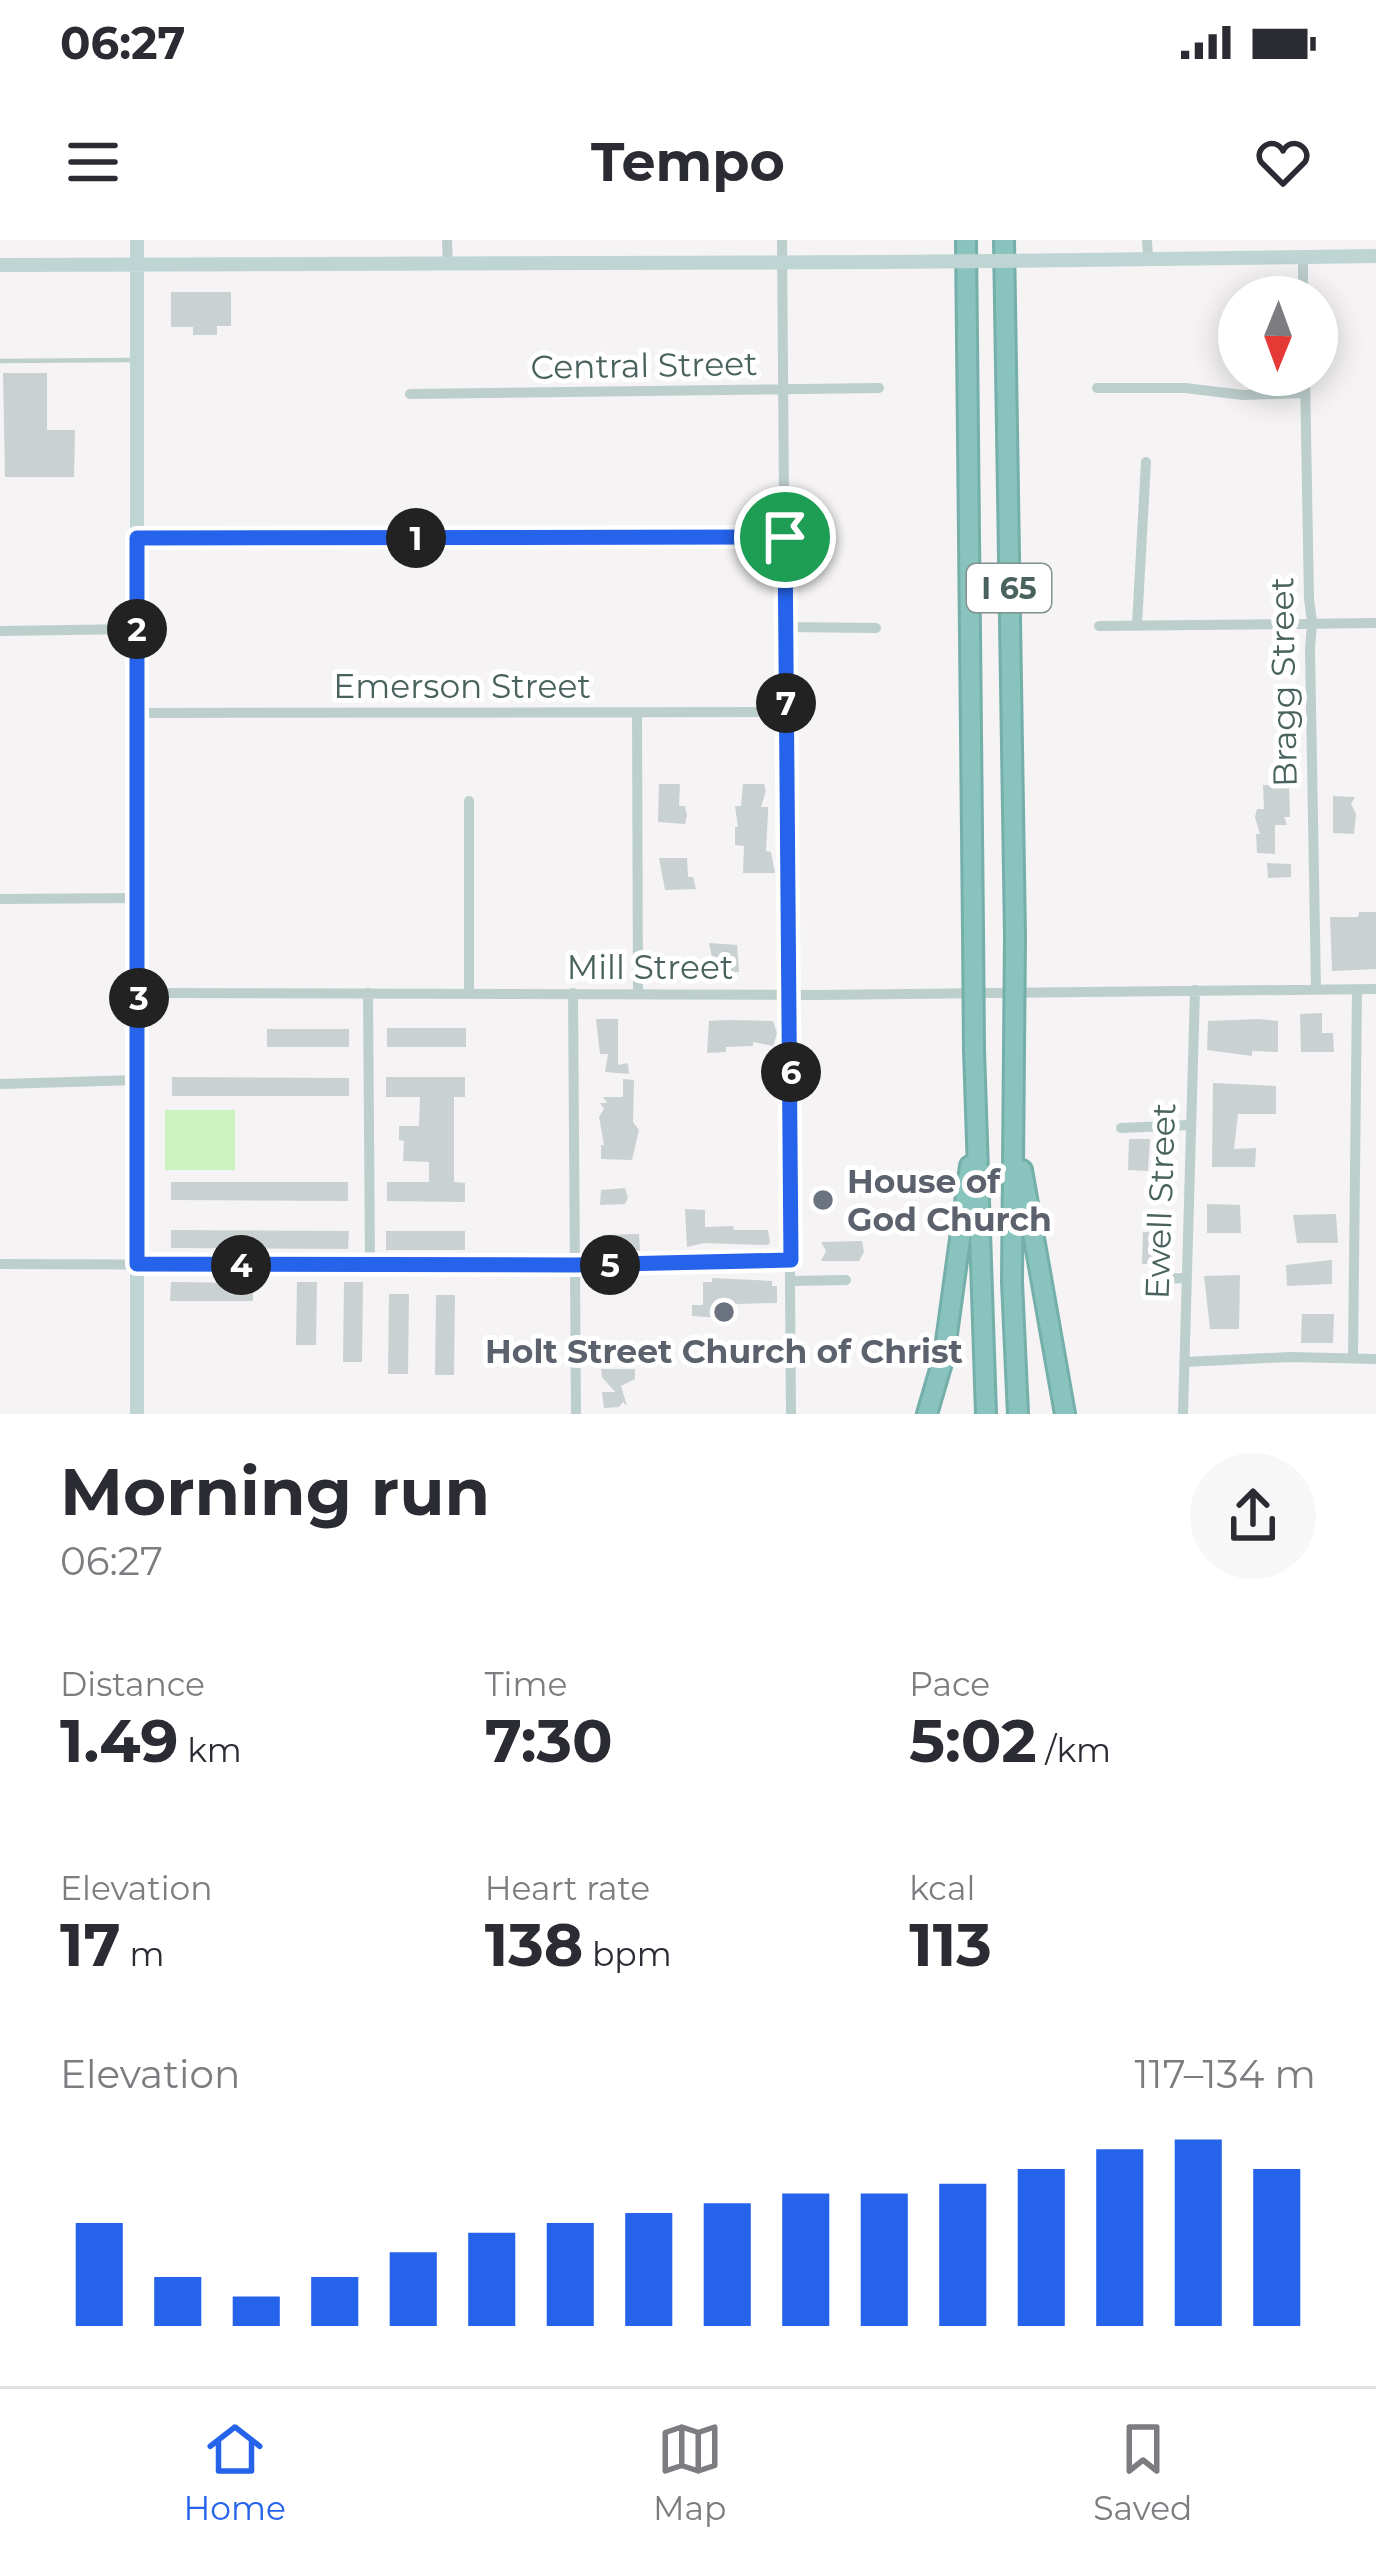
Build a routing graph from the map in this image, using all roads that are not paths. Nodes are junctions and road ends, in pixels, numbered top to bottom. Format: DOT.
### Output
graph roads {
  1 [pos="136,240"];
  2 [pos="447,240"];
  3 [pos="782,240"];
  4 [pos="966,240"];
  5 [pos="1004,240"];
  6 [pos="1147,240"];
  7 [pos="1284,240"];
  8 [pos="1376,256"];
  9 [pos="1284,257"];
  10 [pos="1148,259"];
  11 [pos="1304,259"];
  12 [pos="782,264"];
  13 [pos="0,265"];
  14 [pos="448,265"];
  15 [pos="136,266"];
  16 [pos="1304,276"];
  17 [pos="137,360"];
  18 [pos="0,361"];
  19 [pos="879,388"];
  20 [pos="1097,388"];
  21 [pos="783,389"];
  22 [pos="1218,392"];
  23 [pos="410,394"];
  24 [pos="1305,396"];
  25 [pos="1146,462"];
  26 [pos="785,537"];
  27 [pos="137,538"];
  28 [pos="1312,622"];
  29 [pos="1376,623"];
  30 [pos="1137,625"];
  31 [pos="1099,626"];
  32 [pos="786,628"];
  33 [pos="876,628"];
  34 [pos="137,629"];
  35 [pos="0,631"];
  36 [pos="786,712"];
  37 [pos="138,713"];
  38 [pos="637,714"];
  39 [pos="470,802"];
  40 [pos="138,898"];
  41 [pos="0,899"];
  42 [pos="1316,989"];
  43 [pos="1358,989"];
  44 [pos="1376,989"];
  45 [pos="1196,990"];
  46 [pos="368,992"];
  47 [pos="139,993"];
  48 [pos="469,993"];
  49 [pos="573,993"];
  50 [pos="638,993"];
  51 [pos="790,994"];
  52 [pos="138,1080"];
  53 [pos="0,1084"];
  54 [pos="1013,1118"];
  55 [pos="1190,1125"];
  56 [pos="978,1126"];
  57 [pos="1121,1128"];
  58 [pos="791,1260"];
  59 [pos="0,1264"];
  60 [pos="137,1264"];
  61 [pos="575,1265"];
  62 [pos="370,1266"];
  63 [pos="1184,1278"];
  64 [pos="1153,1279"];
  65 [pos="846,1280"];
  66 [pos="792,1281"];
  67 [pos="1353,1357"];
  68 [pos="1376,1358"];
  69 [pos="1185,1362"];
  70 [pos="137,1414"];
  71 [pos="576,1414"];
  72 [pos="791,1414"];
  73 [pos="927,1414"];
  74 [pos="986,1414"];
  75 [pos="1018,1414"];
  76 [pos="1065,1414"];
  77 [pos="1183,1414"];
  1 -- 15 [label="street"];
  2 -- 14 [label="street"];
  3 -- 12 [label="street"];
  4 -- 56 [label="highway, I 65, bridge"];
  5 -- 54 [label="highway, I 65, bridge"];
  6 -- 10 [label="street"];
  7 -- 9 [label="street"];
  8 -- 11 [label="street"];
  9 -- 10 [label="street"];
  9 -- 11 [label="street"];
  10 -- 12 [label="street, bridge"];
  11 -- 16 [label="street"];
  12 -- 14 [label="street"];
  12 -- 21 [label="street"];
  13 -- 15 [label="street"];
  14 -- 15 [label="street"];
  15 -- 17 [label="street"];
  17 -- 18 [label="lane"];
  17 -- 27 [label="street"];
  19 -- 21 [label="street, Central Street"];
  20 -- 22 [label="street"];
  21 -- 23 [label="street, Central Street"];
  21 -- 26 [label="street"];
  24 -- 28 [label="street, Bragg Street"];
  25 -- 30 [label="street"];
  26 -- 27 [label="street"];
  26 -- 32 [label="street"];
  27 -- 34 [label="street"];
  28 -- 29 [label="street"];
  28 -- 30 [label="street"];
  28 -- 42 [label="street, Bragg Street"];
  30 -- 31 [label="street"];
  32 -- 33 [label="street"];
  32 -- 36 [label="street"];
  34 -- 35 [label="street"];
  34 -- 37 [label="street"];
  36 -- 38 [label="street, Emerson Street"];
  36 -- 51 [label="street"];
  37 -- 38 [label="street, Emerson Street"];
  37 -- 40 [label="street"];
  38 -- 50 [label="street"];
  39 -- 48 [label="street"];
  40 -- 41 [label="street"];
  40 -- 47 [label="street"];
  42 -- 43 [label="street, Mill Street"];
  42 -- 45 [label="street, Mill Street"];
  43 -- 44 [label="street, Mill Street"];
  43 -- 67 [label="street"];
  45 -- 51 [label="street, Mill Street"];
  45 -- 55 [label="street, Ewell Street"];
  46 -- 47 [label="street, Mill Street"];
  46 -- 48 [label="street, Mill Street"];
  46 -- 62 [label="street"];
  47 -- 52 [label="street"];
  48 -- 49 [label="street, Mill Street"];
  49 -- 50 [label="street, Mill Street"];
  49 -- 61 [label="street"];
  50 -- 51 [label="street, Mill Street"];
  51 -- 58 [label="street"];
  52 -- 53 [label="street"];
  52 -- 60 [label="street"];
  54 -- 75 [label="highway, I 65"];
  54 -- 76 [label="highway"];
  55 -- 57 [label="street"];
  55 -- 63 [label="street, Ewell Street"];
  56 -- 73 [label="highway"];
  56 -- 74 [label="highway, I 65"];
  58 -- 61 [label="street"];
  58 -- 66 [label="street"];
  59 -- 60 [label="street"];
  60 -- 62 [label="street"];
  60 -- 70 [label="street"];
  61 -- 62 [label="street"];
  61 -- 71 [label="street"];
  63 -- 64 [label="street"];
  63 -- 69 [label="street, Ewell Street"];
  65 -- 66 [label="street"];
  66 -- 72 [label="street"];
  67 -- 68 [label="street"];
  67 -- 69 [label="street"];
  69 -- 77 [label="street, Ewell Street"];
}
